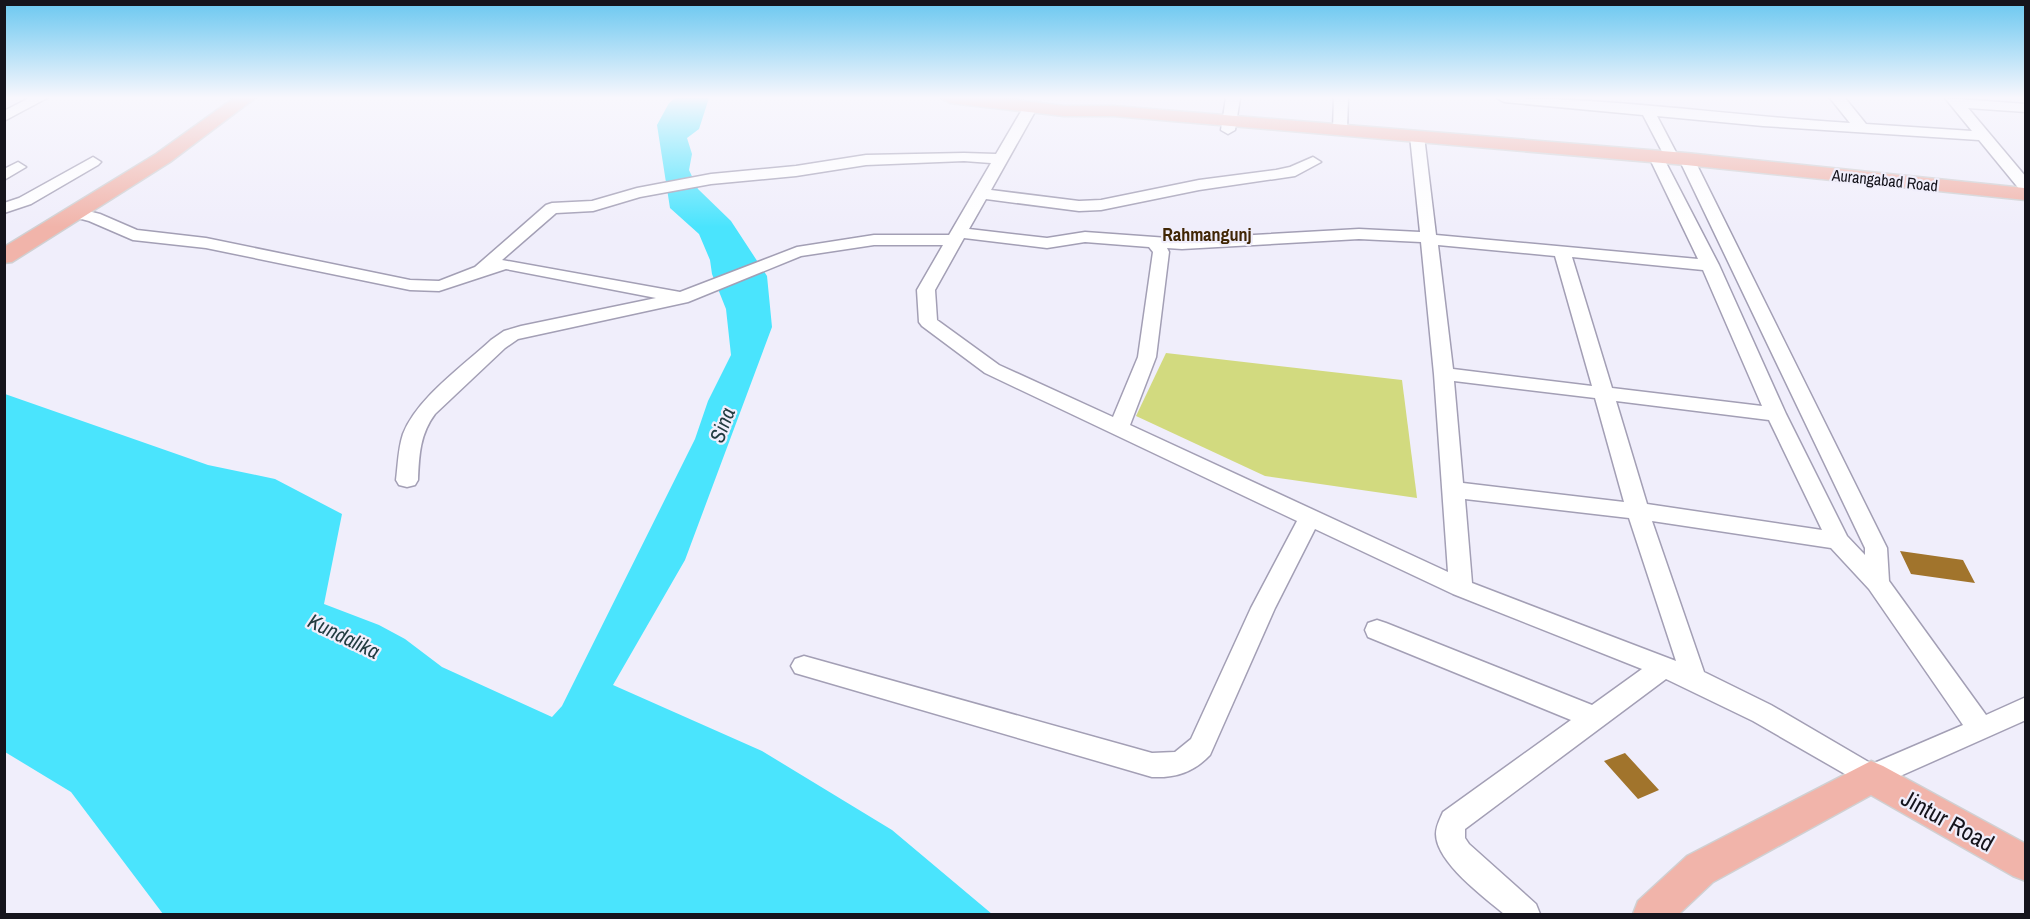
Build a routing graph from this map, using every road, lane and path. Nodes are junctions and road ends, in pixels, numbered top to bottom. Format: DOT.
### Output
graph roads {
  1 [pos="187,141"];
  2 [pos="1011,141"];
  3 [pos="1406,141"];
  4 [pos="1411,141"];
  5 [pos="1662,141"];
  6 [pos="1988,141"];
  7 [pos="1418,142"];
  8 [pos="1001,159"];
  9 [pos="93,162"];
  10 [pos="1313,162"];
  11 [pos="1674,164"];
  12 [pos="981,194"];
  13 [pos="2025,198"];
  14 [pos="4,208"];
  15 [pos="76,213"];
  16 [pos="957,236"];
  17 [pos="1428,238"];
  18 [pos="1154,242"];
  19 [pos="1562,251"];
  20 [pos="4,257"];
  21 [pos="1710,265"];
  22 [pos="479,271"];
  23 [pos="689,295"];
  24 [pos="1444,374"];
  25 [pos="1604,392"];
  26 [pos="1776,414"];
  27 [pos="1118,429"];
  28 [pos="407,480"];
  29 [pos="1454,490"];
  30 [pos="1638,511"];
  31 [pos="1310,518"];
  32 [pos="1838,541"];
  33 [pos="1877,583"];
  34 [pos="1461,588"];
  35 [pos="1377,630"];
  36 [pos="804,666"];
  37 [pos="1664,668"];
  38 [pos="1694,679"];
  39 [pos="2025,708"];
  40 [pos="1595,718"];
  41 [pos="1981,729"];
  42 [pos="1871,777"];
  43 [pos="2025,864"];
  44 [pos="1525,915"];
  45 [pos="1652,915"];
  1 -- 15 [label="main road"];
  2 -- 8 [label="street"];
  3 -- 7 [label="main road, Aurangabad Road"];
  4 -- 7 [label="main road, Aurangabad Road"];
  5 -- 11 [label="street"];
  6 -- 13 [label="street"];
  7 -- 11 [label="main road, Aurangabad Road"];
  7 -- 17 [label="street"];
  8 -- 12 [label="street"];
  8 -- 22 [label="street"];
  9 -- 14 [label="street"];
  10 -- 12 [label="street"];
  11 -- 13 [label="main road, Aurangabad Road"];
  11 -- 21 [label="street"];
  11 -- 33 [label="street"];
  12 -- 16 [label="street"];
  15 -- 20 [label="main road"];
  15 -- 22 [label="street"];
  16 -- 18 [label="street"];
  16 -- 23 [label="street"];
  16 -- 27 [label="street"];
  17 -- 18 [label="street"];
  17 -- 19 [label="street"];
  17 -- 24 [label="street"];
  18 -- 27 [label="street"];
  19 -- 21 [label="street"];
  19 -- 25 [label="street"];
  21 -- 26 [label="street"];
  22 -- 23 [label="street"];
  23 -- 28 [label="street"];
  24 -- 25 [label="street"];
  24 -- 29 [label="street"];
  25 -- 26 [label="street"];
  25 -- 30 [label="street"];
  26 -- 32 [label="street"];
  27 -- 31 [label="street"];
  29 -- 30 [label="street"];
  29 -- 34 [label="street"];
  30 -- 32 [label="street"];
  30 -- 38 [label="street"];
  31 -- 34 [label="street"];
  31 -- 36 [label="street"];
  32 -- 33 [label="street"];
  33 -- 41 [label="street"];
  34 -- 37 [label="street"];
  35 -- 40 [label="street"];
  37 -- 38 [label="street"];
  37 -- 40 [label="street"];
  38 -- 42 [label="street"];
  39 -- 41 [label="street"];
  40 -- 44 [label="street"];
  41 -- 42 [label="street"];
  42 -- 43 [label="main road, Jintur Road"];
  42 -- 45 [label="main road"];
}
